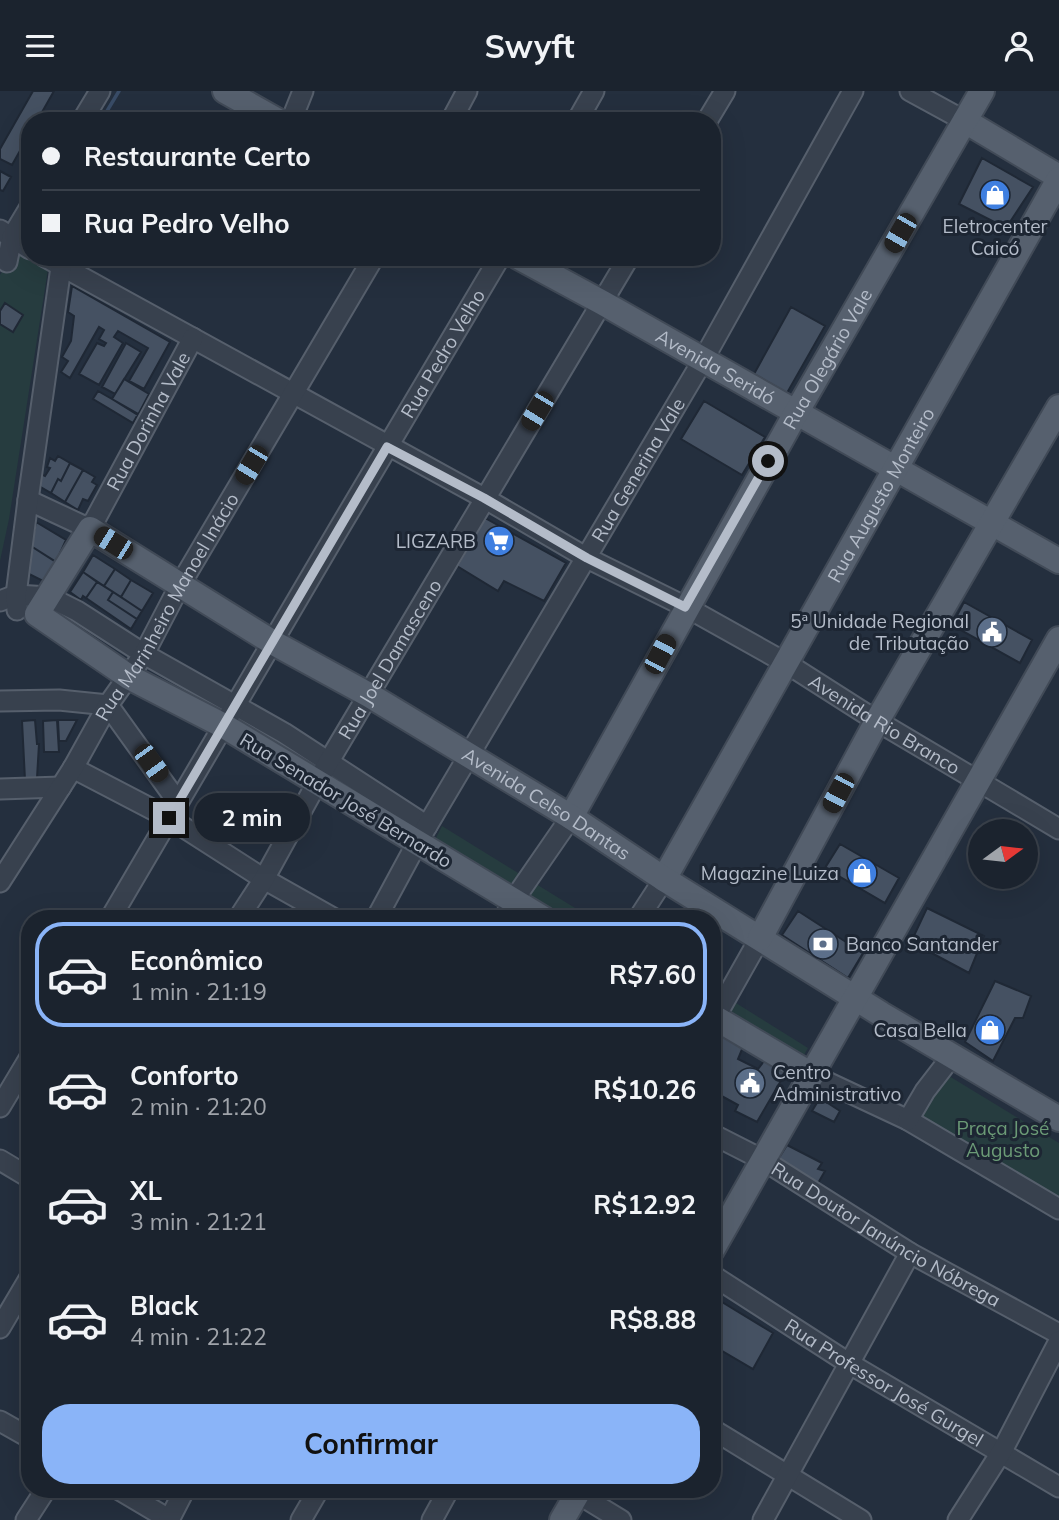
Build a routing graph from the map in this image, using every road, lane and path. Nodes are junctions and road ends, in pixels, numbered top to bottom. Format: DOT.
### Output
graph roads {
  1 [pos="225,91"];
  2 [pos="303,91"];
  3 [pos="467,91"];
  4 [pos="594,91"];
  5 [pos="725,91"];
  6 [pos="853,91"];
  7 [pos="910,91"];
  8 [pos="982,91"];
  9 [pos="262,112"];
  10 [pos="295,112"];
  11 [pos="456,112"];
  12 [pos="583,112"];
  13 [pos="713,112"];
  14 [pos="965,121"];
  15 [pos="1059,178"];
  16 [pos="19,239"];
  17 [pos="53,266"];
  18 [pos="60,266"];
  19 [pos="369,266"];
  20 [pos="495,266"];
  21 [pos="535,266"];
  22 [pos="624,266"];
  23 [pos="3,267"];
  24 [pos="603,303"];
  25 [pos="193,338"];
  26 [pos="704,360"];
  27 [pos="293,393"];
  28 [pos="1059,407"];
  29 [pos="796,413"];
  30 [pos="387,447"];
  31 [pos="894,468"];
  32 [pos="484,498"];
  33 [pos="28,500"];
  34 [pos="992,521"];
  35 [pos="90,529"];
  36 [pos="587,558"];
  37 [pos="1059,561"];
  38 [pos="180,585"];
  39 [pos="20,604"];
  40 [pos="685,607"];
  41 [pos="93,622"];
  42 [pos="1059,639"];
  43 [pos="272,642"];
  44 [pos="79,643"];
  45 [pos="144,654"];
  46 [pos="786,663"];
  47 [pos="1052,669"];
  48 [pos="129,677"];
  49 [pos="191,680"];
  50 [pos="369,695"];
  51 [pos="0,701"];
  52 [pos="179,703"];
  53 [pos="108,705"];
  54 [pos="236,705"];
  55 [pos="877,721"];
  56 [pos="224,726"];
  57 [pos="284,733"];
  58 [pos="270,754"];
  59 [pos="467,757"];
  60 [pos="73,768"];
  61 [pos="323,772"];
  62 [pos="979,783"];
  63 [pos="61,787"];
  64 [pos="0,789"];
  65 [pos="173,809"];
  66 [pos="571,817"];
  67 [pos="1059,829"];
  68 [pos="422,834"];
  69 [pos="264,879"];
  70 [pos="664,879"];
  71 [pos="0,882"];
  72 [pos="115,910"];
  73 [pos="244,910"];
  74 [pos="319,910"];
  75 [pos="381,910"];
  76 [pos="508,910"];
  77 [pos="644,910"];
  78 [pos="715,910"];
  79 [pos="721,913"];
  80 [pos="760,937"];
  81 [pos="857,998"];
  82 [pos="721,1005"];
  83 [pos="721,1024"];
  84 [pos="952,1056"];
  85 [pos="21,1071"];
  86 [pos="812,1075"];
  87 [pos="0,1107"];
  88 [pos="1059,1117"];
  89 [pos="908,1120"];
  90 [pos="721,1139"];
  91 [pos="0,1160"];
  92 [pos="762,1160"];
  93 [pos="21,1173"];
  94 [pos="1059,1209"];
  95 [pos="721,1234"];
  96 [pos="910,1254"];
  97 [pos="721,1281"];
  98 [pos="21,1292"];
  99 [pos="0,1328"];
  100 [pos="1059,1334"];
  101 [pos="1059,1341"];
  102 [pos="850,1364"];
  103 [pos="0,1421"];
  104 [pos="21,1433"];
  105 [pos="721,1434"];
  106 [pos="1002,1451"];
  107 [pos="788,1475"];
  108 [pos="1059,1486"];
  109 [pos="40,1498"];
  110 [pos="133,1498"];
  111 [pos="180,1498"];
  112 [pos="314,1498"];
  113 [pos="444,1498"];
  114 [pos="573,1498"];
  115 [pos="587,1498"];
  116 [pos="26,1520"];
  117 [pos="170,1520"];
  118 [pos="301,1520"];
  119 [pos="432,1520"];
  120 [pos="562,1520"];
  121 [pos="621,1520"];
  122 [pos="763,1520"];
  123 [pos="861,1520"];
  124 [pos="958,1520"];
  1 -- 9 [label="main road"];
  2 -- 10 [label="street"];
  3 -- 11 [label="street"];
  4 -- 12 [label="street"];
  5 -- 13 [label="street"];
  6 -- 26 [label="street, Rua Generina Vale"];
  7 -- 14 [label="street"];
  8 -- 14 [label="main road, Rua Olegário Vale"];
  14 -- 15 [label="main road"];
  14 -- 29 [label="main road, Rua Olegário Vale"];
  15 -- 31 [label="main road, Rua Augusto Monteiro"];
  16 -- 23 [label="street"];
  17 -- 33 [label="street"];
  18 -- 25 [label="street, Avenida Rio Branco"];
  19 -- 27 [label="street, Rua Marinheiro Manoel Inácio"];
  20 -- 30 [label="street, Rua Pedro Velho"];
  21 -- 24 [label="main road, Avenida Seridó"];
  22 -- 24 [label="street, Rua Joel Damasceno"];
  24 -- 26 [label="main road, Avenida Seridó"];
  24 -- 32 [label="street, Rua Joel Damasceno"];
  25 -- 27 [label="street, Avenida Rio Branco"];
  25 -- 35 [label="street, Rua Dorinha Vale"];
  26 -- 29 [label="main road, Avenida Seridó"];
  26 -- 36 [label="street, Rua Generina Vale"];
  27 -- 30 [label="street, Avenida Rio Branco"];
  27 -- 38 [label="street, Rua Marinheiro Manoel Inácio"];
  28 -- 34 [label="main road"];
  29 -- 31 [label="main road, Avenida Seridó"];
  29 -- 40 [label="main road, Rua Olegário Vale"];
  30 -- 32 [label="street, Avenida Rio Branco"];
  30 -- 43 [label="street, Rua Pedro Velho"];
  31 -- 34 [label="main road, Avenida Seridó"];
  31 -- 46 [label="main road, Rua Augusto Monteiro"];
  32 -- 36 [label="street, Avenida Rio Branco"];
  32 -- 50 [label="street, Rua Joel Damasceno"];
  33 -- 35 [label="street, Avenida Celso Dantas"];
  33 -- 39 [label="street"];
  34 -- 37 [label="main road, Avenida Seridó"];
  34 -- 55 [label="main road"];
  35 -- 38 [label="main road, Avenida Celso Dantas"];
  35 -- 39 [label="main road, Rua Dorinha Vale"];
  36 -- 40 [label="street, Avenida Rio Branco"];
  36 -- 59 [label="street, Rua Generina Vale"];
  38 -- 43 [label="main road, Avenida Celso Dantas"];
  38 -- 45 [label="street, Rua Marinheiro Manoel Inácio"];
  39 -- 41 [label="street, Rua Senador José Bernardo"];
  39 -- 44 [label="main road, Rua Senador José Bernardo"];
  40 -- 46 [label="street, Avenida Rio Branco"];
  40 -- 66 [label="main road, Rua Olegário Vale"];
  41 -- 44 [label="street"];
  41 -- 45 [label="street, Rua Senador José Bernardo"];
  42 -- 47 [label="main road"];
  43 -- 50 [label="main road, Avenida Celso Dantas"];
  43 -- 54 [label="street, Rua Pedro Velho"];
  44 -- 48 [label="main road, Rua Senador José Bernardo"];
  45 -- 48 [label="street, Rua Marinheiro Manoel Inácio"];
  45 -- 49 [label="street, Rua Senador José Bernardo"];
  46 -- 55 [label="street, Avenida Rio Branco"];
  46 -- 70 [label="main road, Rua Augusto Monteiro"];
  47 -- 62 [label="main road"];
  48 -- 52 [label="main road, Rua Senador José Bernardo"];
  48 -- 53 [label="street, Rua Marinheiro Manoel Inácio"];
  49 -- 52 [label="street"];
  49 -- 54 [label="street, Rua Senador José Bernardo"];
  50 -- 59 [label="main road, Avenida Celso Dantas"];
  50 -- 61 [label="street, Rua Joel Damasceno"];
  51 -- 53 [label="street"];
  52 -- 56 [label="main road, Rua Senador José Bernardo"];
  53 -- 60 [label="street, Rua Marinheiro Manoel Inácio"];
  53 -- 65 [label="street"];
  54 -- 56 [label="street, Rua Pedro Velho"];
  54 -- 57 [label="street, Rua Senador José Bernardo"];
  55 -- 62 [label="street, Avenida Rio Branco"];
  55 -- 80 [label="main road"];
  56 -- 58 [label="main road, Rua Senador José Bernardo"];
  56 -- 65 [label="street, Rua Pedro Velho"];
  57 -- 58 [label="street"];
  57 -- 61 [label="street, Rua Senador José Bernardo"];
  58 -- 61 [label="main road, Rua Senador José Bernardo"];
  59 -- 66 [label="main road, Avenida Celso Dantas"];
  59 -- 68 [label="street, Rua Generina Vale"];
  60 -- 63 [label="street, Rua Marinheiro Manoel Inácio"];
  60 -- 65 [label="street"];
  61 -- 68 [label="main road, Rua Senador José Bernardo"];
  61 -- 69 [label="street, Rua Joel Damasceno"];
  62 -- 67 [label="street, Avenida Rio Branco"];
  62 -- 81 [label="main road"];
  63 -- 64 [label="street"];
  63 -- 71 [label="street, Rua Marinheiro Manoel Inácio"];
  65 -- 69 [label="street"];
  65 -- 72 [label="street, Rua Pedro Velho"];
  66 -- 70 [label="main road, Avenida Celso Dantas"];
  66 -- 76 [label="street, Rua Olegário Vale"];
  68 -- 75 [label="street, Rua Generina Vale"];
  68 -- 76 [label="main road, Rua Senador José Bernardo"];
  69 -- 73 [label="street, Rua Joel Damasceno"];
  69 -- 74 [label="street"];
  70 -- 77 [label="street, Rua Augusto Monteiro"];
  70 -- 78 [label="main road, Avenida Celso Dantas"];
  79 -- 80 [label="main road, Avenida Celso Dantas"];
  80 -- 81 [label="main road, Avenida Celso Dantas"];
  80 -- 82 [label="street"];
  81 -- 84 [label="main road, Avenida Celso Dantas"];
  81 -- 86 [label="main road"];
  83 -- 86 [label="main road"];
  84 -- 88 [label="main road, Avenida Celso Dantas"];
  84 -- 89 [label="street"];
  85 -- 87 [label="street"];
  86 -- 89 [label="street"];
  86 -- 92 [label="main road"];
  89 -- 94 [label="street"];
  90 -- 92 [label="street, Rua Doutor Janúncio Nóbrega"];
  91 -- 93 [label="street"];
  92 -- 95 [label="main road"];
  92 -- 96 [label="street, Rua Doutor Janúncio Nóbrega"];
  96 -- 100 [label="street, Rua Doutor Janúncio Nóbrega"];
  96 -- 102 [label="street"];
  97 -- 102 [label="street, Rua Professor José Gurgel"];
  98 -- 99 [label="street"];
  101 -- 106 [label="street"];
  102 -- 106 [label="street, Rua Professor José Gurgel"];
  102 -- 107 [label="street"];
  103 -- 104 [label="street"];
  105 -- 107 [label="street"];
  106 -- 108 [label="street, Rua Professor José Gurgel"];
  106 -- 124 [label="street"];
  107 -- 122 [label="street"];
  107 -- 123 [label="street"];
  109 -- 116 [label="street"];
  110 -- 117 [label="street"];
  111 -- 117 [label="street"];
  112 -- 118 [label="street"];
  113 -- 119 [label="street"];
  114 -- 120 [label="main road"];
  115 -- 121 [label="street"];
}
